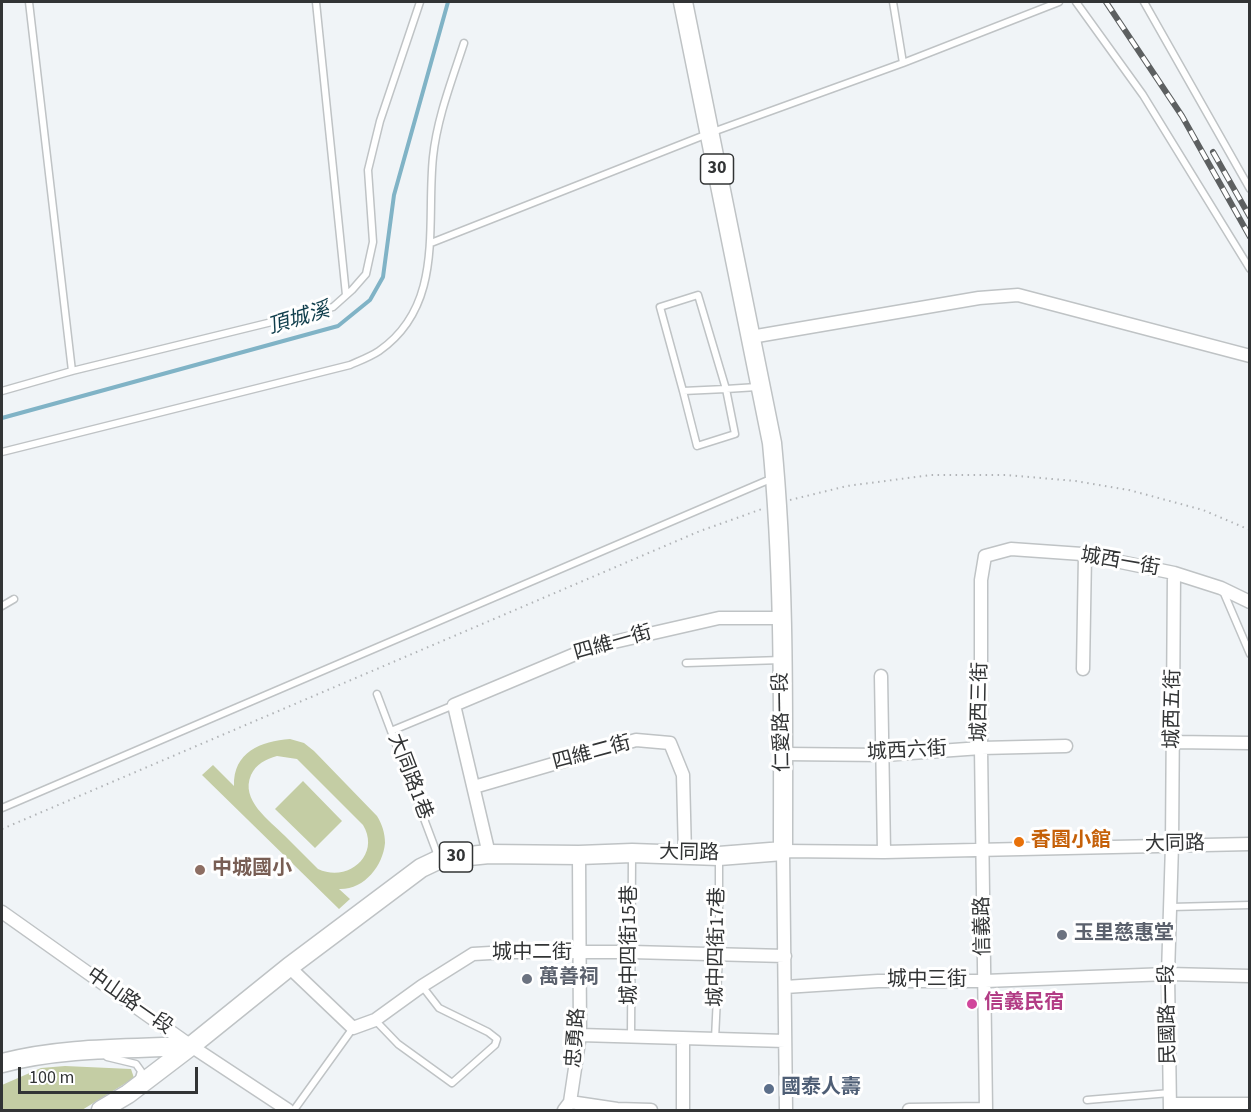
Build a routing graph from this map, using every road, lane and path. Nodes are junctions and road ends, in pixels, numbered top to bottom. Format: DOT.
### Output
graph roads {
  1 [pos="29,2"];
  2 [pos="316,2"];
  3 [pos="420,2"];
  4 [pos="683,2"];
  5 [pos="892,2"];
  6 [pos="1059,2"];
  7 [pos="1076,2"];
  8 [pos="1144,2"];
  9 [pos="464,43"];
  10 [pos="903,63"];
  11 [pos="710,133"];
  12 [pos="1250,189"];
  13 [pos="431,243"];
  14 [pos="1250,269"];
  15 [pos="346,295"];
  16 [pos="751,337"];
  17 [pos="1250,356"];
  18 [pos="72,371"];
  19 [pos="760,386"];
  20 [pos="726,389"];
  21 [pos="2,391"];
  22 [pos="683,391"];
  23 [pos="2,452"];
  24 [pos="775,477"];
  25 [pos="777,503"];
  26 [pos="1250,531"];
  27 [pos="1085,555"];
  28 [pos="985,556"];
  29 [pos="1174,573"];
  30 [pos="1221,588"];
  31 [pos="14,599"];
  32 [pos="1250,602"];
  33 [pos="2,606"];
  34 [pos="780,618"];
  35 [pos="1250,654"];
  36 [pos="782,660"];
  37 [pos="686,663"];
  38 [pos="1083,669"];
  39 [pos="881,676"];
  40 [pos="377,694"];
  41 [pos="454,705"];
  42 [pos="391,731"];
  43 [pos="1173,742"];
  44 [pos="1250,743"];
  45 [pos="1066,746"];
  46 [pos="981,748"];
  47 [pos="784,754"];
  48 [pos="883,755"];
  49 [pos="474,787"];
  50 [pos="2,808"];
  51 [pos="2,829"];
  52 [pos="1172,844"];
  53 [pos="1250,844"];
  54 [pos="982,849"];
  55 [pos="783,851"];
  56 [pos="884,852"];
  57 [pos="632,853"];
  58 [pos="489,854"];
  59 [pos="579,855"];
  60 [pos="685,855"];
  61 [pos="719,856"];
  62 [pos="440,859"];
  63 [pos="1250,905"];
  64 [pos="1170,907"];
  65 [pos="2,912"];
  66 [pos="631,952"];
  67 [pos="580,953"];
  68 [pos="719,954"];
  69 [pos="785,956"];
  70 [pos="289,967"];
  71 [pos="1168,974"];
  72 [pos="1250,976"];
  73 [pos="985,981"];
  74 [pos="422,986"];
  75 [pos="785,987"];
  76 [pos="375,1020"];
  77 [pos="353,1028"];
  78 [pos="580,1035"];
  79 [pos="630,1038"];
  80 [pos="682,1039"];
  81 [pos="715,1039"];
  82 [pos="785,1041"];
  83 [pos="191,1046"];
  84 [pos="75,1052"];
  85 [pos="2,1063"];
  86 [pos="1087,1100"];
  87 [pos="1170,1102"];
  88 [pos="1250,1104"];
  89 [pos="567,1106"];
  90 [pos="100,1110"];
  91 [pos="288,1110"];
  92 [pos="294,1110"];
  93 [pos="651,1110"];
  94 [pos="683,1110"];
  95 [pos="786,1110"];
  96 [pos="909,1110"];
  97 [pos="987,1110"];
  1 -- 18 [label="lane"];
  2 -- 15 [label="lane"];
  3 -- 15 [label="lane"];
  4 -- 11 [label="main road, 30"];
  5 -- 10 [label="lane"];
  6 -- 10 [label="lane"];
  7 -- 14 [label="lane"];
  8 -- 12 [label="lane"];
  9 -- 13 [label="lane"];
  10 -- 11 [label="lane"];
  11 -- 13 [label="lane"];
  11 -- 16 [label="main road, 30"];
  13 -- 23 [label="lane"];
  15 -- 18 [label="lane"];
  16 -- 17 [label="street"];
  16 -- 19 [label="main road, 仁愛路一段 / 30"];
  18 -- 21 [label="lane"];
  19 -- 20 [label="lane"];
  19 -- 24 [label="main road, 仁愛路一段 / 30"];
  20 -- 22 [label="lane"];
  20 -- 22 [label="lane"];
  20 -- 22 [label="lane"];
  24 -- 25 [label="main road, 仁愛路一段 / 30"];
  24 -- 50 [label="lane"];
  25 -- 26 [label="path"];
  25 -- 34 [label="main road, 仁愛路一段 / 30"];
  25 -- 51 [label="path"];
  27 -- 28 [label="street, 城西一街"];
  27 -- 29 [label="street, 城西一街"];
  27 -- 38 [label="street"];
  28 -- 46 [label="street, 城西三街"];
  29 -- 30 [label="street, 城西一街"];
  29 -- 43 [label="street, 城西五街"];
  30 -- 32 [label="street, 城西一街"];
  30 -- 35 [label="lane"];
  31 -- 33 [label="lane"];
  34 -- 36 [label="main road, 仁愛路一段 / 30"];
  34 -- 41 [label="street, 四維一街"];
  36 -- 37 [label="lane"];
  36 -- 47 [label="main road, 仁愛路一段 / 30"];
  39 -- 48 [label="street"];
  40 -- 42 [label="lane, 大同路1巷"];
  41 -- 42 [label="lane, 四維一街"];
  41 -- 49 [label="street"];
  42 -- 62 [label="lane, 大同路1巷"];
  43 -- 44 [label="street"];
  43 -- 52 [label="street, 城西五街"];
  45 -- 46 [label="street, 城西六街"];
  46 -- 48 [label="street, 城西六街"];
  46 -- 54 [label="street, 城西三街"];
  47 -- 48 [label="street, 城西六街"];
  47 -- 55 [label="main road, 仁愛路一段 / 30"];
  48 -- 56 [label="street"];
  49 -- 58 [label="street"];
  49 -- 60 [label="street, 四維二街"];
  52 -- 53 [label="street, 大同路"];
  52 -- 54 [label="street, 大同路"];
  52 -- 64 [label="street, 民國路一段"];
  54 -- 56 [label="street, 大同路"];
  54 -- 73 [label="street, 信義路"];
  55 -- 56 [label="street, 大同路"];
  55 -- 61 [label="main road, 大同路 / 30"];
  55 -- 69 [label="street, 仁愛路一段"];
  57 -- 59 [label="main road, 大同路 / 30"];
  57 -- 60 [label="main road, 大同路 / 30"];
  57 -- 66 [label="lane, 城中四街15巷"];
  58 -- 59 [label="main road, 大同路 / 30"];
  58 -- 62 [label="main road, 大同路 / 30"];
  59 -- 67 [label="street, 忠勇路"];
  60 -- 61 [label="main road, 大同路 / 30"];
  61 -- 68 [label="lane, 城中四街17巷"];
  62 -- 70 [label="main road, 大同路 / 30"];
  63 -- 64 [label="lane"];
  64 -- 71 [label="street, 民國路一段"];
  65 -- 83 [label="street, 中山路一段"];
  66 -- 67 [label="street, 城中二街"];
  66 -- 68 [label="street, 城中二街"];
  66 -- 79 [label="lane, 城中四街15巷"];
  67 -- 74 [label="street, 城中二街"];
  67 -- 78 [label="street, 忠勇路"];
  68 -- 69 [label="street, 城中二街"];
  68 -- 81 [label="lane, 城中四街17巷"];
  69 -- 75 [label="street, 仁愛路一段"];
  70 -- 77 [label="street"];
  70 -- 83 [label="main road, 大同路 / 30"];
  71 -- 72 [label="street, 城中三街"];
  71 -- 73 [label="street, 城中三街"];
  71 -- 87 [label="street, 民國路一段"];
  73 -- 75 [label="street, 城中三街"];
  73 -- 97 [label="street, 信義路"];
  74 -- 76 [label="street, 城中二街"];
  74 -- 76 [label="lane"];
  75 -- 82 [label="street, 仁愛路一段"];
  76 -- 77 [label="street, 城中二街"];
  77 -- 92 [label="lane"];
  78 -- 79 [label="street"];
  78 -- 89 [label="street, 忠勇路"];
  79 -- 80 [label="street"];
  80 -- 81 [label="street"];
  80 -- 94 [label="street"];
  81 -- 82 [label="street"];
  82 -- 95 [label="street, 仁愛路一段"];
  83 -- 84 [label="main road"];
  83 -- 90 [label="main road, 30"];
  83 -- 91 [label="street, 中山路一段"];
  84 -- 85 [label="main road"];
  84 -- 90 [label="lane"];
  86 -- 87 [label="lane"];
  87 -- 88 [label="street"];
  89 -- 93 [label="street"];
  96 -- 97 [label="street"];
}
